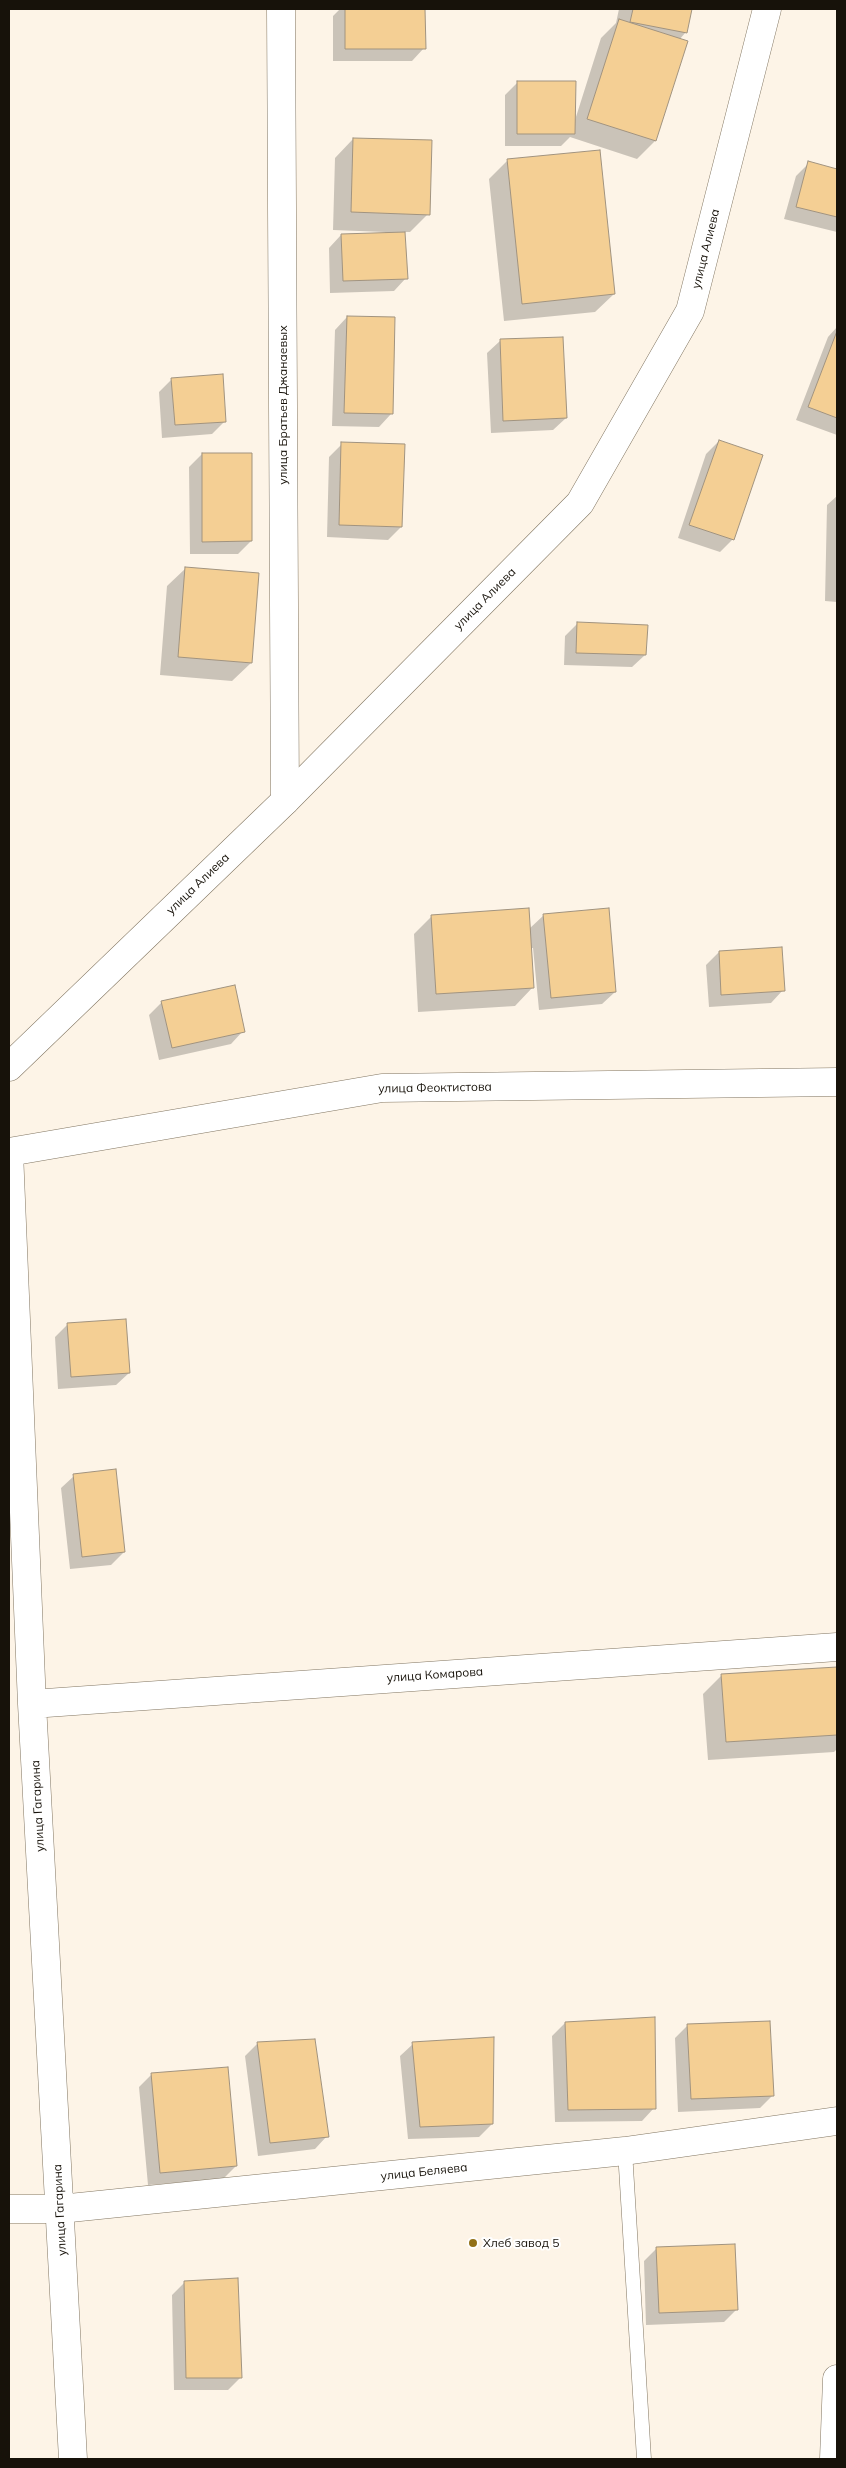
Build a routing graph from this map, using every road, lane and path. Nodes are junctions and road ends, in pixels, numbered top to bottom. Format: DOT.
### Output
graph roads {
  1 [pos="281,9"];
  2 [pos="767,9"];
  3 [pos="285,801"];
  4 [pos="9,1067"];
  5 [pos="837,1082"];
  6 [pos="9,1152"];
  7 [pos="837,1647"];
  8 [pos="32,1704"];
  9 [pos="837,2121"];
  10 [pos="625,2151"];
  11 [pos="9,2209"];
  12 [pos="60,2209"];
  13 [pos="837,2379"];
  14 [pos="73,2459"];
  15 [pos="644,2459"];
  16 [pos="834,2459"];
  1 -- 3 [label="street, улица Братьев Джанаевых"];
  2 -- 3 [label="street, улица Алиева"];
  3 -- 4 [label="street, улица Алиева"];
  5 -- 6 [label="street, улица Феоктистова"];
  6 -- 8 [label="street, улица Гагарина"];
  7 -- 8 [label="street, улица Комарова"];
  8 -- 12 [label="street, улица Гагарина"];
  9 -- 10 [label="street, улица Беляева"];
  10 -- 12 [label="street, улица Беляева"];
  10 -- 15 [label="lane"];
  11 -- 12 [label="street, улица Беляева"];
  12 -- 14 [label="street, улица Гагарина"];
  13 -- 16 [label="street"];
}
